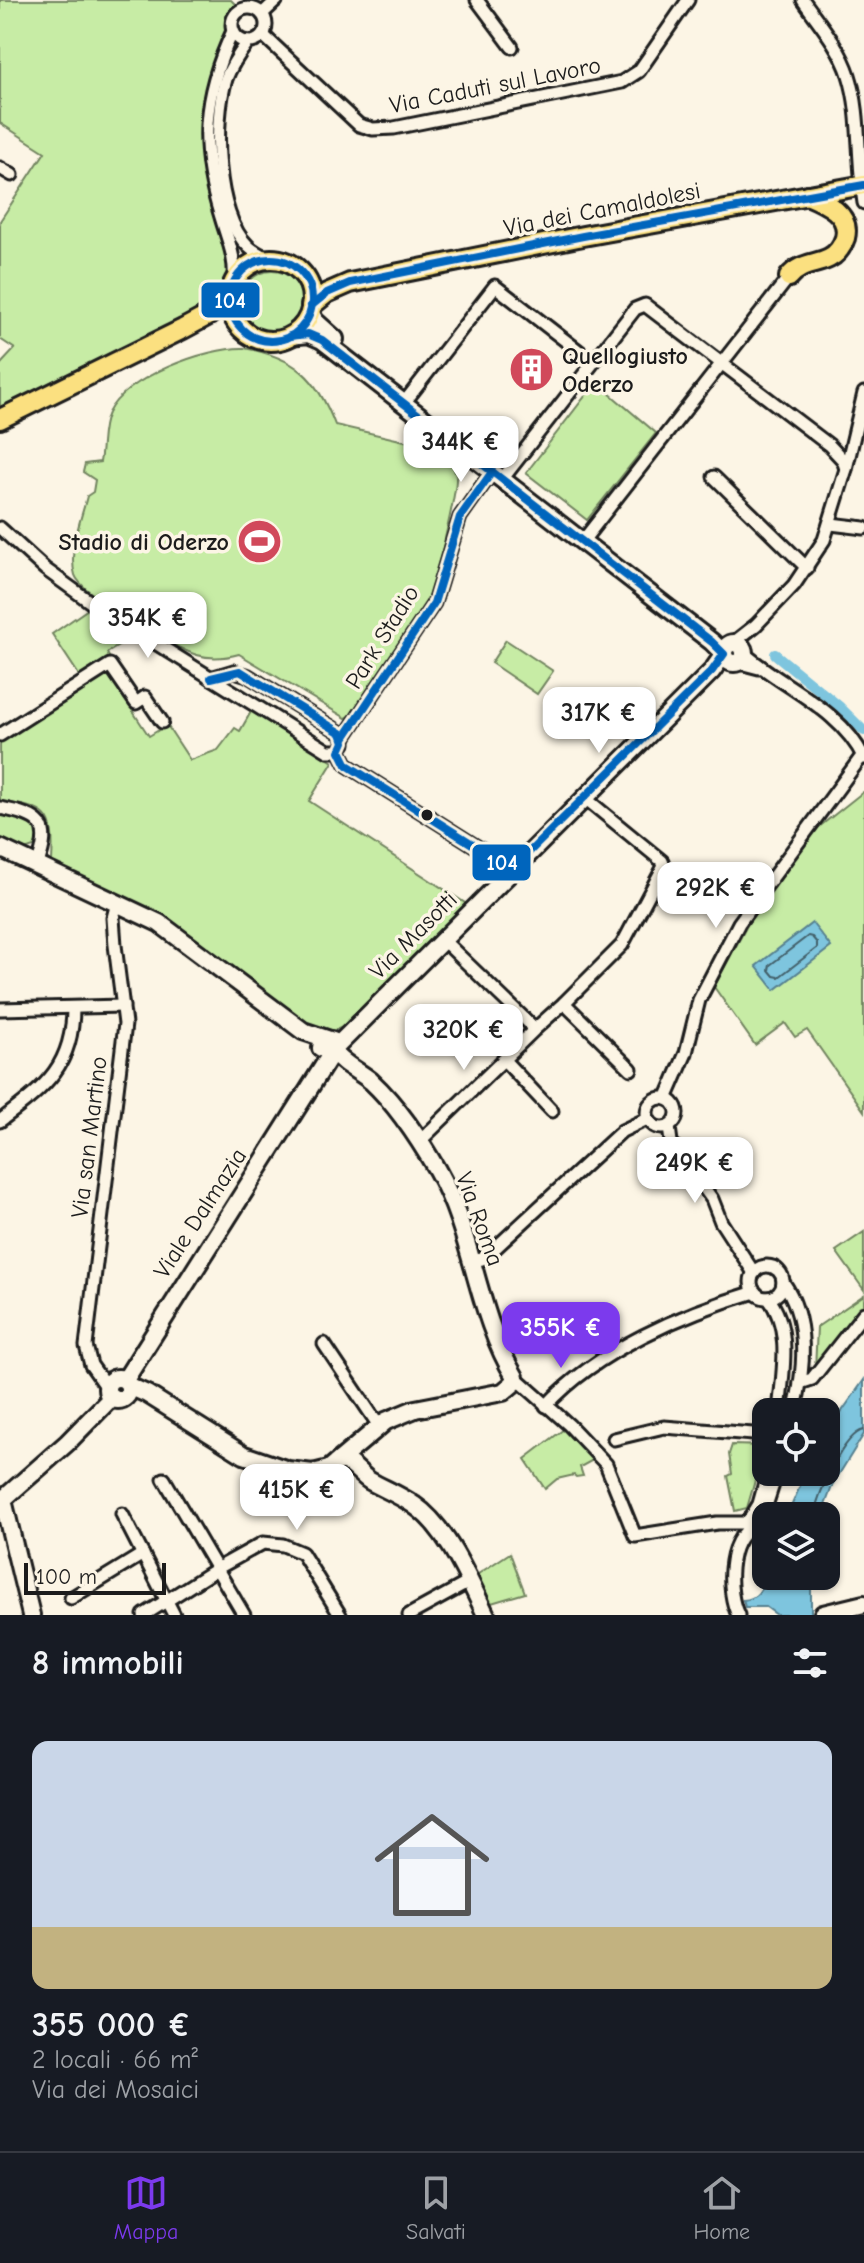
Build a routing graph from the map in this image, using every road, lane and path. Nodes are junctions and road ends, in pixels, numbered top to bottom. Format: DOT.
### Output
graph roads {
  1 [pos="231,0"];
  2 [pos="277,0"];
  3 [pos="477,0"];
  4 [pos="688,0"];
  5 [pos="803,0"];
  6 [pos="241,10"];
  7 [pos="262,14"];
  8 [pos="233,31"];
  9 [pos="263,35"];
  10 [pos="248,42"];
  11 [pos="512,47"];
  12 [pos="0,168"];
  13 [pos="12,175"];
  14 [pos="863,180"];
  15 [pos="807,195"];
  16 [pos="863,196"];
  17 [pos="864,203"];
  18 [pos="269,259"];
  19 [pos="305,277"];
  20 [pos="789,277"];
  21 [pos="350,283"];
  22 [pos="232,290"];
  23 [pos="311,309"];
  24 [pos="239,325"];
  25 [pos="183,329"];
  26 [pos="290,336"];
  27 [pos="593,362"];
  28 [pos="723,362"];
  29 [pos="864,393"];
  30 [pos="407,400"];
  31 [pos="0,419"];
  32 [pos="853,441"];
  33 [pos="829,445"];
  34 [pos="846,469"];
  35 [pos="500,472"];
  36 [pos="714,477"];
  37 [pos="831,524"];
  38 [pos="0,528"];
  39 [pos="864,528"];
  40 [pos="585,538"];
  41 [pos="807,568"];
  42 [pos="735,654"];
  43 [pos="250,676"];
  44 [pos="211,678"];
  45 [pos="237,694"];
  46 [pos="162,722"];
  47 [pos="0,735"];
  48 [pos="344,738"];
  49 [pos="334,751"];
  50 [pos="863,757"];
  51 [pos="585,798"];
  52 [pos="0,808"];
  53 [pos="0,848"];
  54 [pos="37,866"];
  55 [pos="512,869"];
  56 [pos="117,903"];
  57 [pos="443,940"];
  58 [pos="564,1003"];
  59 [pos="123,1006"];
  60 [pos="73,1008"];
  61 [pos="0,1009"];
  62 [pos="535,1029"];
  63 [pos="327,1046"];
  64 [pos="503,1059"];
  65 [pos="631,1069"];
  66 [pos="666,1099"];
  67 [pos="552,1111"];
  68 [pos="647,1119"];
  69 [pos="0,1121"];
  70 [pos="669,1127"];
  71 [pos="419,1142"];
  72 [pos="471,1261"];
  73 [pos="754,1273"];
  74 [pos="783,1282"];
  75 [pos="755,1292"];
  76 [pos="768,1298"];
  77 [pos="864,1313"];
  78 [pos="324,1344"];
  79 [pos="515,1377"];
  80 [pos="800,1383"];
  81 [pos="114,1384"];
  82 [pos="503,1392"];
  83 [pos="530,1393"];
  84 [pos="780,1398"];
  85 [pos="797,1398"];
  86 [pos="546,1406"];
  87 [pos="379,1426"];
  88 [pos="752,1434"];
  89 [pos="614,1439"];
  90 [pos="346,1462"];
  91 [pos="164,1479"];
  92 [pos="764,1486"];
  93 [pos="772,1486"];
  94 [pos="1,1501"];
  95 [pos="122,1514"];
  96 [pos="749,1525"];
  97 [pos="143,1554"];
  98 [pos="218,1568"];
  99 [pos="471,1581"];
  100 [pos="71,1598"];
  101 [pos="167,1601"];
  102 [pos="864,1604"];
  103 [pos="819,1614"];
  104 [pos="31,1615"];
  105 [pos="144,1615"];
  106 [pos="174,1615"];
  107 [pos="244,1615"];
  108 [pos="340,1615"];
  109 [pos="409,1615"];
  110 [pos="486,1615"];
  111 [pos="738,1615"];
  1 -- 6 [label="street"];
  2 -- 7 [label="street"];
  3 -- 11 [label="street"];
  4 -- 9 [label="street, Via Caduti sul Lavoro"];
  5 -- 14 [label="street"];
  6 -- 7 [label="street"];
  6 -- 8 [label="street"];
  7 -- 9 [label="street"];
  8 -- 10 [label="street"];
  8 -- 22 [label="street"];
  9 -- 10 [label="street"];
  10 -- 18 [label="street"];
  12 -- 13 [label="street"];
  14 -- 15 [label="main road, Via dei Camaldolesi"];
  15 -- 20 [label="main road"];
  15 -- 21 [label="main road, Via dei Camaldolesi"];
  16 -- 17 [label="street"];
  18 -- 19 [label="main road"];
  18 -- 22 [label="main road"];
  19 -- 21 [label="main road, Via dei Camaldolesi"];
  19 -- 23 [label="main road"];
  20 -- 28 [label="street"];
  21 -- 23 [label="main road, Via dei Camaldolesi"];
  22 -- 24 [label="main road"];
  22 -- 25 [label="main road"];
  23 -- 26 [label="main road"];
  23 -- 30 [label="street"];
  24 -- 25 [label="main road"];
  24 -- 26 [label="main road"];
  25 -- 31 [label="main road"];
  26 -- 30 [label="street"];
  27 -- 28 [label="street, Park Stadio"];
  27 -- 30 [label="street"];
  27 -- 35 [label="street, Park Stadio"];
  28 -- 33 [label="street"];
  28 -- 40 [label="street"];
  29 -- 32 [label="street, Via Masotti"];
  30 -- 35 [label="street"];
  32 -- 33 [label="street"];
  32 -- 34 [label="street, Via Masotti"];
  33 -- 34 [label="street"];
  34 -- 37 [label="street, Via Masotti"];
  35 -- 40 [label="street"];
  35 -- 48 [label="street, Park Stadio"];
  36 -- 41 [label="street"];
  37 -- 39 [label="street"];
  37 -- 41 [label="street, Via Masotti"];
  38 -- 44 [label="street"];
  40 -- 42 [label="street"];
  41 -- 42 [label="street, Via Masotti"];
  42 -- 50 [label="street"];
  42 -- 51 [label="street, Via Masotti"];
  43 -- 44 [label="street"];
  43 -- 45 [label="street"];
  43 -- 48 [label="street"];
  44 -- 45 [label="street"];
  45 -- 49 [label="street"];
  46 -- 47 [label="street"];
  48 -- 49 [label="street, Park Stadio"];
  49 -- 55 [label="street"];
  50 -- 66 [label="street"];
  51 -- 55 [label="street, Via Masotti"];
  51 -- 58 [label="street"];
  52 -- 54 [label="street"];
  53 -- 54 [label="street, Via Roma"];
  54 -- 56 [label="street, Via Roma"];
  55 -- 57 [label="street, Via Masotti"];
  56 -- 59 [label="street, Via san Martino"];
  56 -- 63 [label="street, Via Roma"];
  57 -- 62 [label="street"];
  57 -- 63 [label="street, Via Masotti"];
  58 -- 62 [label="street"];
  58 -- 65 [label="street"];
  59 -- 60 [label="street"];
  59 -- 81 [label="street, Via san Martino"];
  60 -- 61 [label="street"];
  60 -- 69 [label="street"];
  62 -- 64 [label="street"];
  63 -- 71 [label="street, Via Roma"];
  63 -- 81 [label="street, Viale Dalmazia"];
  64 -- 67 [label="street"];
  64 -- 71 [label="street"];
  66 -- 68 [label="street"];
  66 -- 70 [label="street"];
  68 -- 70 [label="street"];
  68 -- 72 [label="street"];
  70 -- 73 [label="street"];
  71 -- 72 [label="street, Via Roma"];
  72 -- 79 [label="street, Via Roma"];
  73 -- 74 [label="street"];
  73 -- 75 [label="street"];
  74 -- 76 [label="street"];
  74 -- 80 [label="street"];
  75 -- 76 [label="street"];
  75 -- 86 [label="street"];
  76 -- 84 [label="street"];
  77 -- 80 [label="street"];
  78 -- 87 [label="street"];
  79 -- 82 [label="street"];
  79 -- 83 [label="street, Via Roma"];
  80 -- 85 [label="street"];
  81 -- 90 [label="street"];
  81 -- 94 [label="street, Viale Dalmazia"];
  82 -- 83 [label="street"];
  82 -- 87 [label="street"];
  83 -- 86 [label="street, Via Roma"];
  86 -- 96 [label="street, Via Roma"];
  87 -- 90 [label="street"];
  88 -- 89 [label="street"];
  90 -- 99 [label="street"];
  91 -- 98 [label="street"];
  92 -- 96 [label="street"];
  93 -- 96 [label="street"];
  94 -- 104 [label="street"];
  95 -- 97 [label="street"];
  96 -- 111 [label="street"];
  97 -- 100 [label="street"];
  97 -- 101 [label="street"];
  98 -- 101 [label="street"];
  98 -- 107 [label="street"];
  98 -- 108 [label="street"];
  99 -- 109 [label="street"];
  99 -- 110 [label="street"];
  101 -- 105 [label="street"];
  101 -- 106 [label="street"];
  102 -- 103 [label="street"];
}
